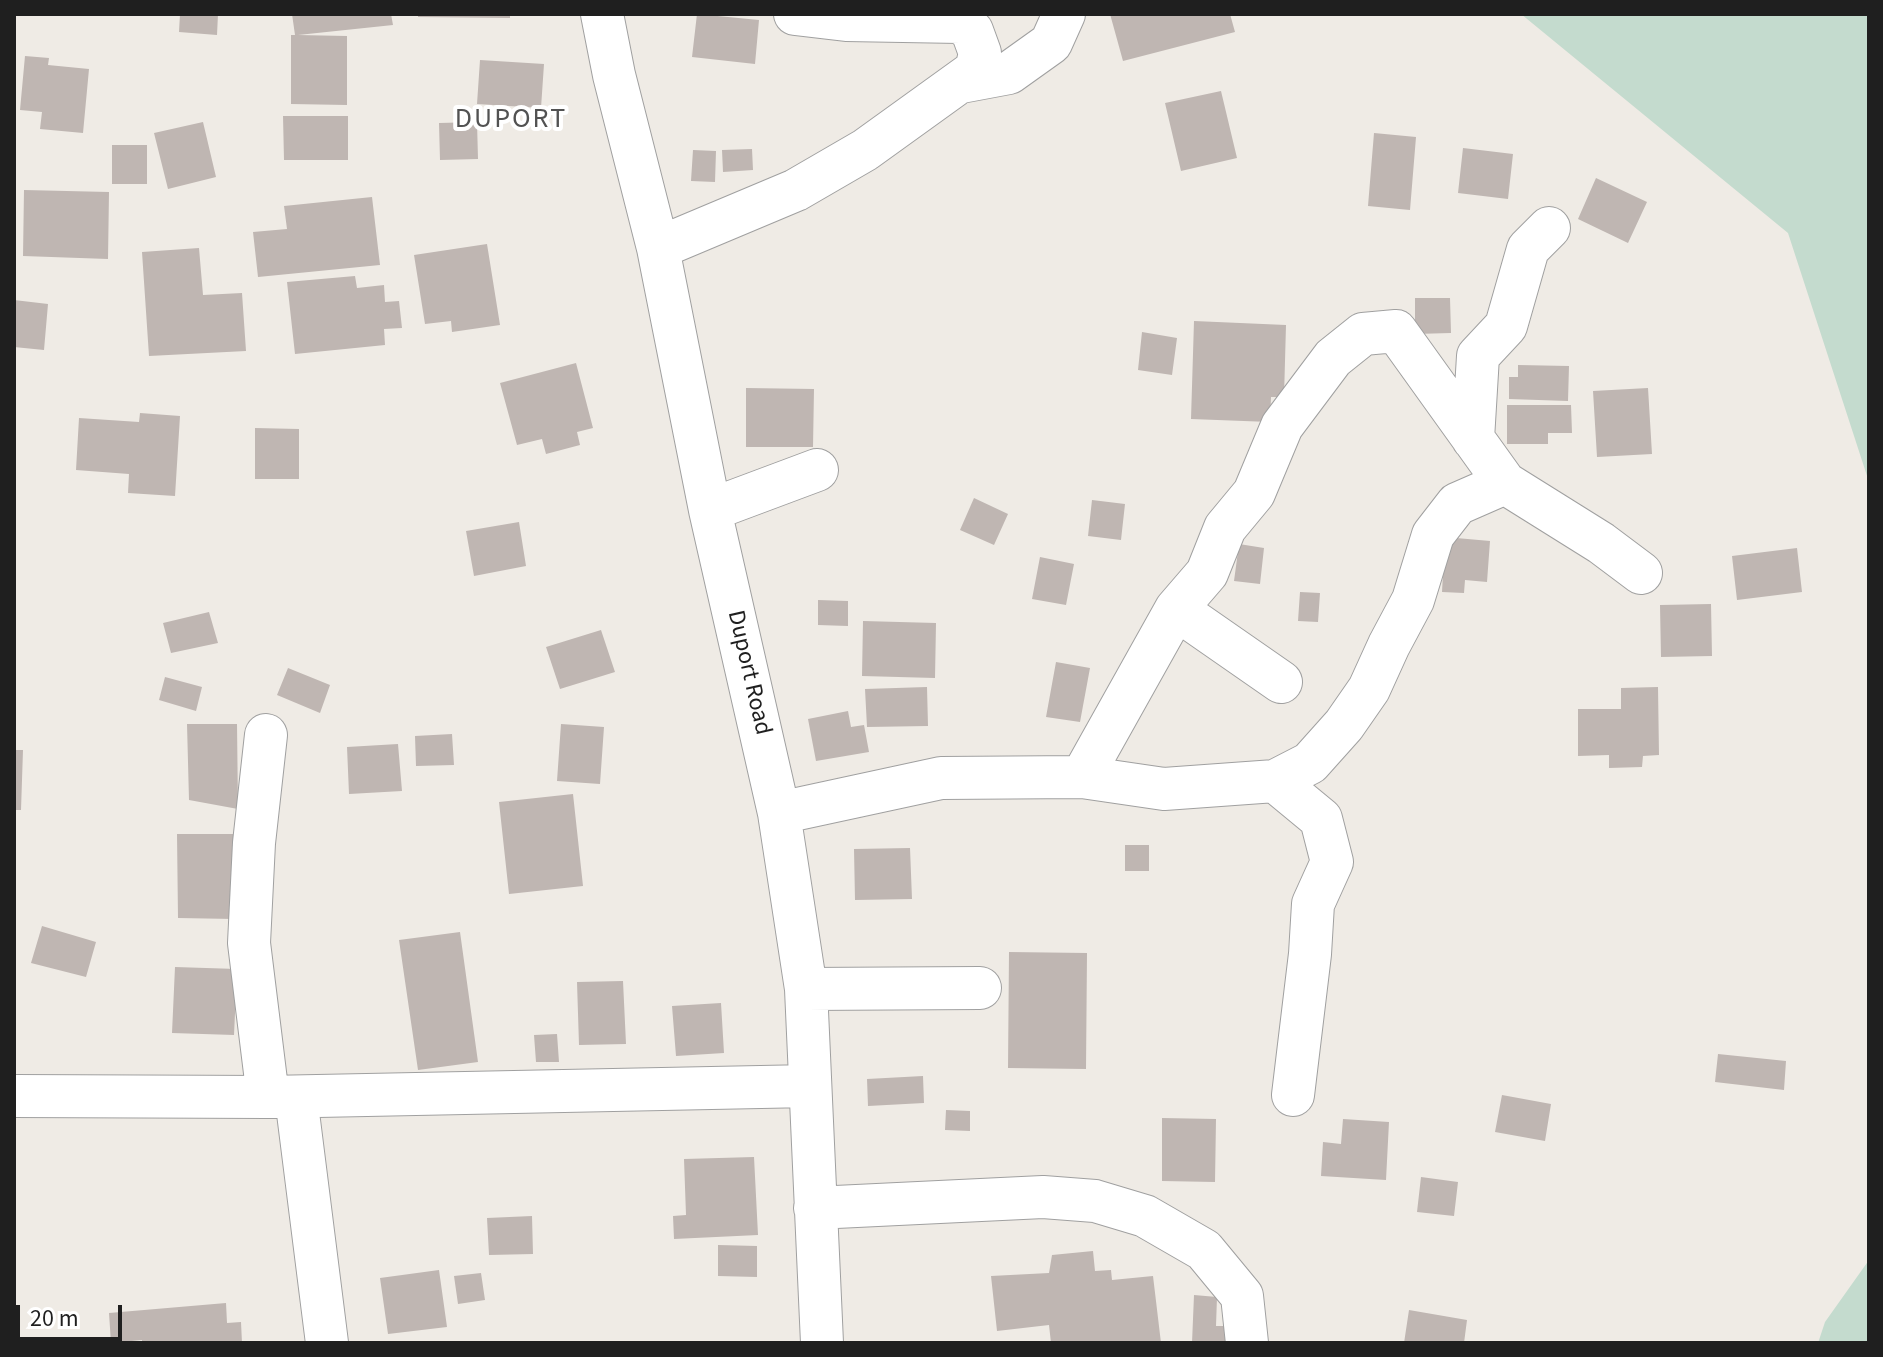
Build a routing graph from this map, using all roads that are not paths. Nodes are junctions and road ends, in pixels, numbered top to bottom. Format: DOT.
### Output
graph roads {
  1 [pos="602,14"];
  2 [pos="795,14"];
  3 [pos="1064,14"];
  4 [pos="961,82"];
  5 [pos="1549,228"];
  6 [pos="658,248"];
  7 [pos="1473,439"];
  8 [pos="817,470"];
  9 [pos="1505,483"];
  10 [pos="710,510"];
  11 [pos="1641,573"];
  12 [pos="1176,609"];
  13 [pos="1281,682"];
  14 [pos="266,735"];
  15 [pos="1082,777"];
  16 [pos="1275,781"];
  17 [pos="779,813"];
  18 [pos="980,988"];
  19 [pos="806,989"];
  20 [pos="810,1086"];
  21 [pos="1293,1095"];
  22 [pos="14,1096"];
  23 [pos="282,1097"];
  24 [pos="815,1208"];
  25 [pos="327,1343"];
  26 [pos="822,1343"];
  27 [pos="1247,1343"];
  1 -- 6 [label="street, Duport Road"];
  2 -- 4 [label="street"];
  3 -- 4 [label="street"];
  4 -- 6 [label="street"];
  5 -- 7 [label="street"];
  6 -- 10 [label="street, Duport Road"];
  7 -- 9 [label="street"];
  7 -- 12 [label="street"];
  8 -- 10 [label="street"];
  9 -- 11 [label="street"];
  9 -- 16 [label="street"];
  10 -- 17 [label="street, Duport Road"];
  12 -- 13 [label="street"];
  12 -- 15 [label="street"];
  14 -- 23 [label="street"];
  15 -- 16 [label="street"];
  15 -- 17 [label="street"];
  16 -- 21 [label="street"];
  17 -- 19 [label="street, Duport Road"];
  18 -- 19 [label="street"];
  19 -- 20 [label="street, Duport Road"];
  20 -- 23 [label="street"];
  20 -- 24 [label="street, Duport Road"];
  22 -- 23 [label="street"];
  23 -- 25 [label="street"];
  24 -- 26 [label="street, Duport Road"];
  24 -- 27 [label="street"];
}
